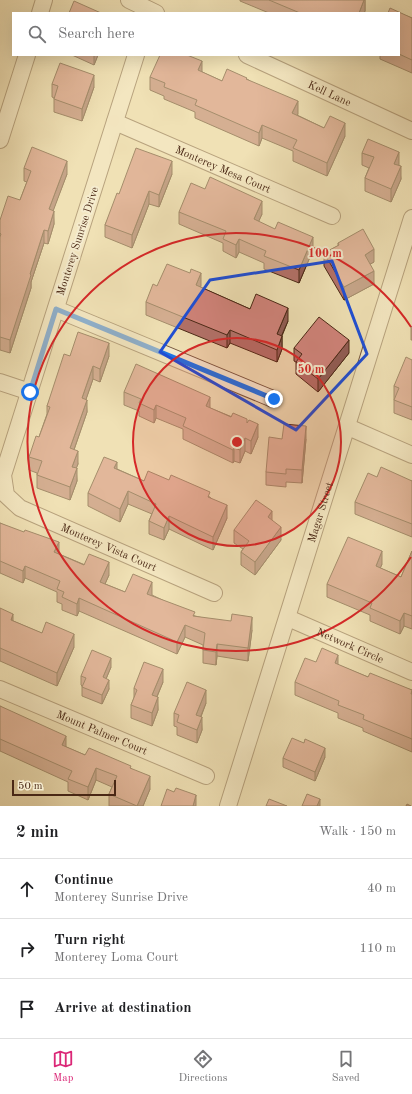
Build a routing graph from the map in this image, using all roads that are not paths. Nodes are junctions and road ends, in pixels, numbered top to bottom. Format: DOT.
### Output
graph roads {
  1 [pos="44,0"];
  2 [pos="128,0"];
  3 [pos="40,12"];
  4 [pos="152,12"];
  5 [pos="27,56"];
  6 [pos="136,56"];
  7 [pos="249,56"];
  8 [pos="115,122"];
  9 [pos="412,131"];
  10 [pos="0,140"];
  11 [pos="332,216"];
  12 [pos="412,218"];
  13 [pos="407,247"];
  14 [pos="56,309"];
  15 [pos="0,382"];
  16 [pos="30,392"];
  17 [pos="274,399"];
  18 [pos="348,427"];
  19 [pos="412,455"];
  20 [pos="6,496"];
  21 [pos="214,593"];
  22 [pos="288,618"];
  23 [pos="412,672"];
  24 [pos="0,689"];
  25 [pos="206,776"];
  26 [pos="228,806"];
  1 -- 3 [label="street"];
  2 -- 4 [label="street"];
  5 -- 10 [label="street"];
  6 -- 8 [label="street, Monterey Sunrise Drive"];
  7 -- 9 [label="street, Kell Lane"];
  8 -- 11 [label="street, Monterey Mesa Court"];
  8 -- 14 [label="street, Monterey Sunrise Drive"];
  12 -- 13 [label="street, Magar Street"];
  13 -- 18 [label="street, Magar Street"];
  14 -- 16 [label="street, Monterey Sunrise Drive"];
  14 -- 17 [label="street"];
  15 -- 16 [label="street"];
  16 -- 20 [label="street, Monterey Sunrise Drive"];
  18 -- 19 [label="street"];
  18 -- 22 [label="street, Magar Street"];
  20 -- 21 [label="street, Monterey Vista Court"];
  22 -- 23 [label="street, Network Circle"];
  22 -- 26 [label="street, Magar Street"];
  24 -- 25 [label="street, Mount Palmer Court"];
}
